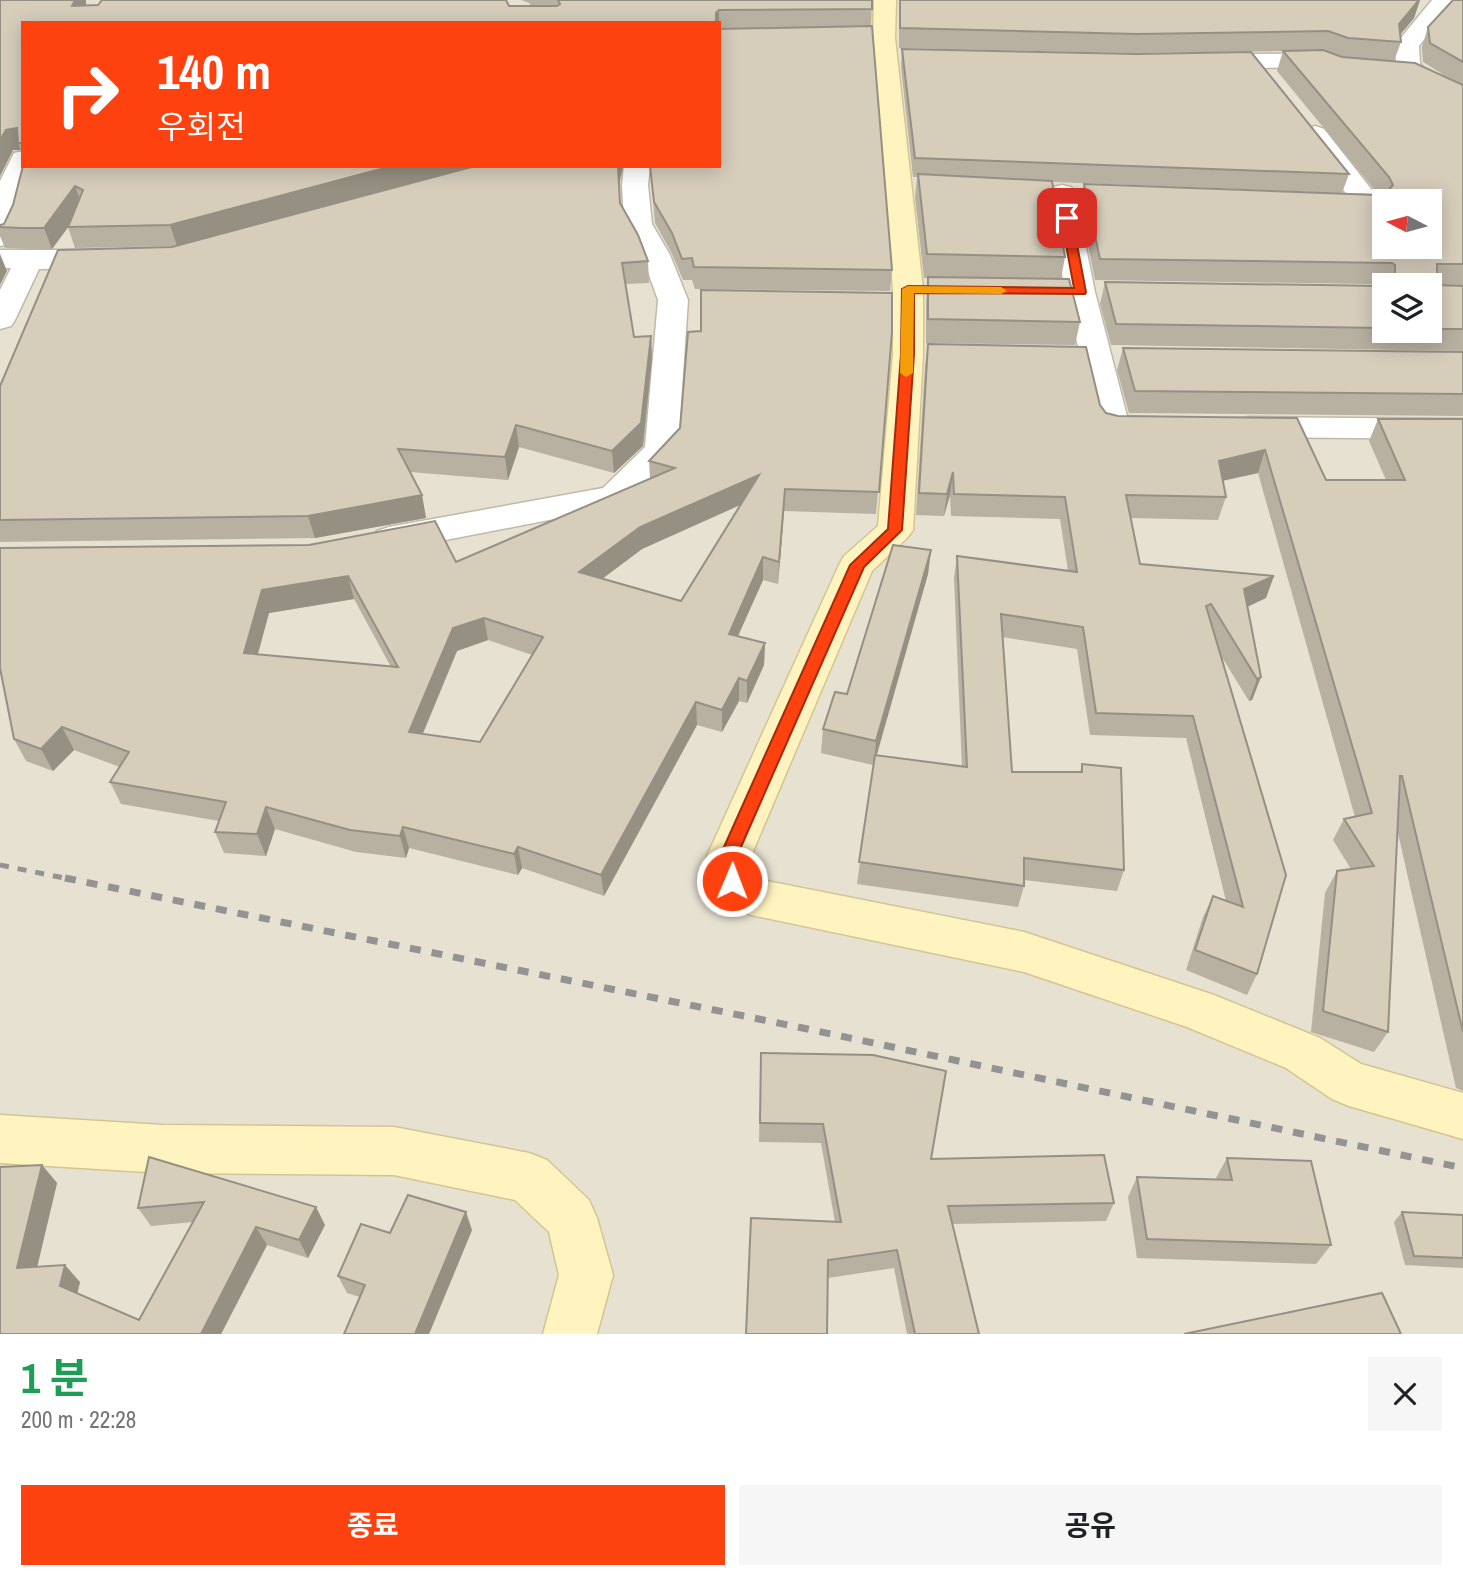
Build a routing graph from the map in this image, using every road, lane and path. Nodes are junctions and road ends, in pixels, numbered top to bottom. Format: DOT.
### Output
graph roads {
  1 [pos="885,0"];
  2 [pos="1441,6"];
  3 [pos="1413,7"];
  4 [pos="1254,61"];
  5 [pos="1187,62"];
  6 [pos="1349,68"];
  7 [pos="1388,71"];
  8 [pos="1414,73"];
  9 [pos="1271,82"];
  10 [pos="1463,100"];
  11 [pos="1297,113"];
  12 [pos="21,164"];
  13 [pos="637,168"];
  14 [pos="1062,193"];
  15 [pos="1341,204"];
  16 [pos="0,238"];
  17 [pos="137,258"];
  18 [pos="0,259"];
  19 [pos="29,261"];
  20 [pos="0,320"];
  21 [pos="1180,426"];
  22 [pos="1220,427"];
  23 [pos="1463,429"];
  24 [pos="355,546"];
  25 [pos="1463,1116"];
  26 [pos="0,1139"];
  27 [pos="570,1334"];
  1 -- 25 [label="street"];
  2 -- 3 [label="street"];
  2 -- 8 [label="street"];
  4 -- 5 [label="street"];
  4 -- 6 [label="street"];
  4 -- 9 [label="street"];
  7 -- 8 [label="street"];
  8 -- 10 [label="street"];
  11 -- 15 [label="street"];
  12 -- 16 [label="street"];
  13 -- 24 [label="street"];
  14 -- 21 [label="street"];
  17 -- 19 [label="street"];
  18 -- 19 [label="street"];
  19 -- 20 [label="street"];
  22 -- 23 [label="street"];
  26 -- 27 [label="street"];
}
